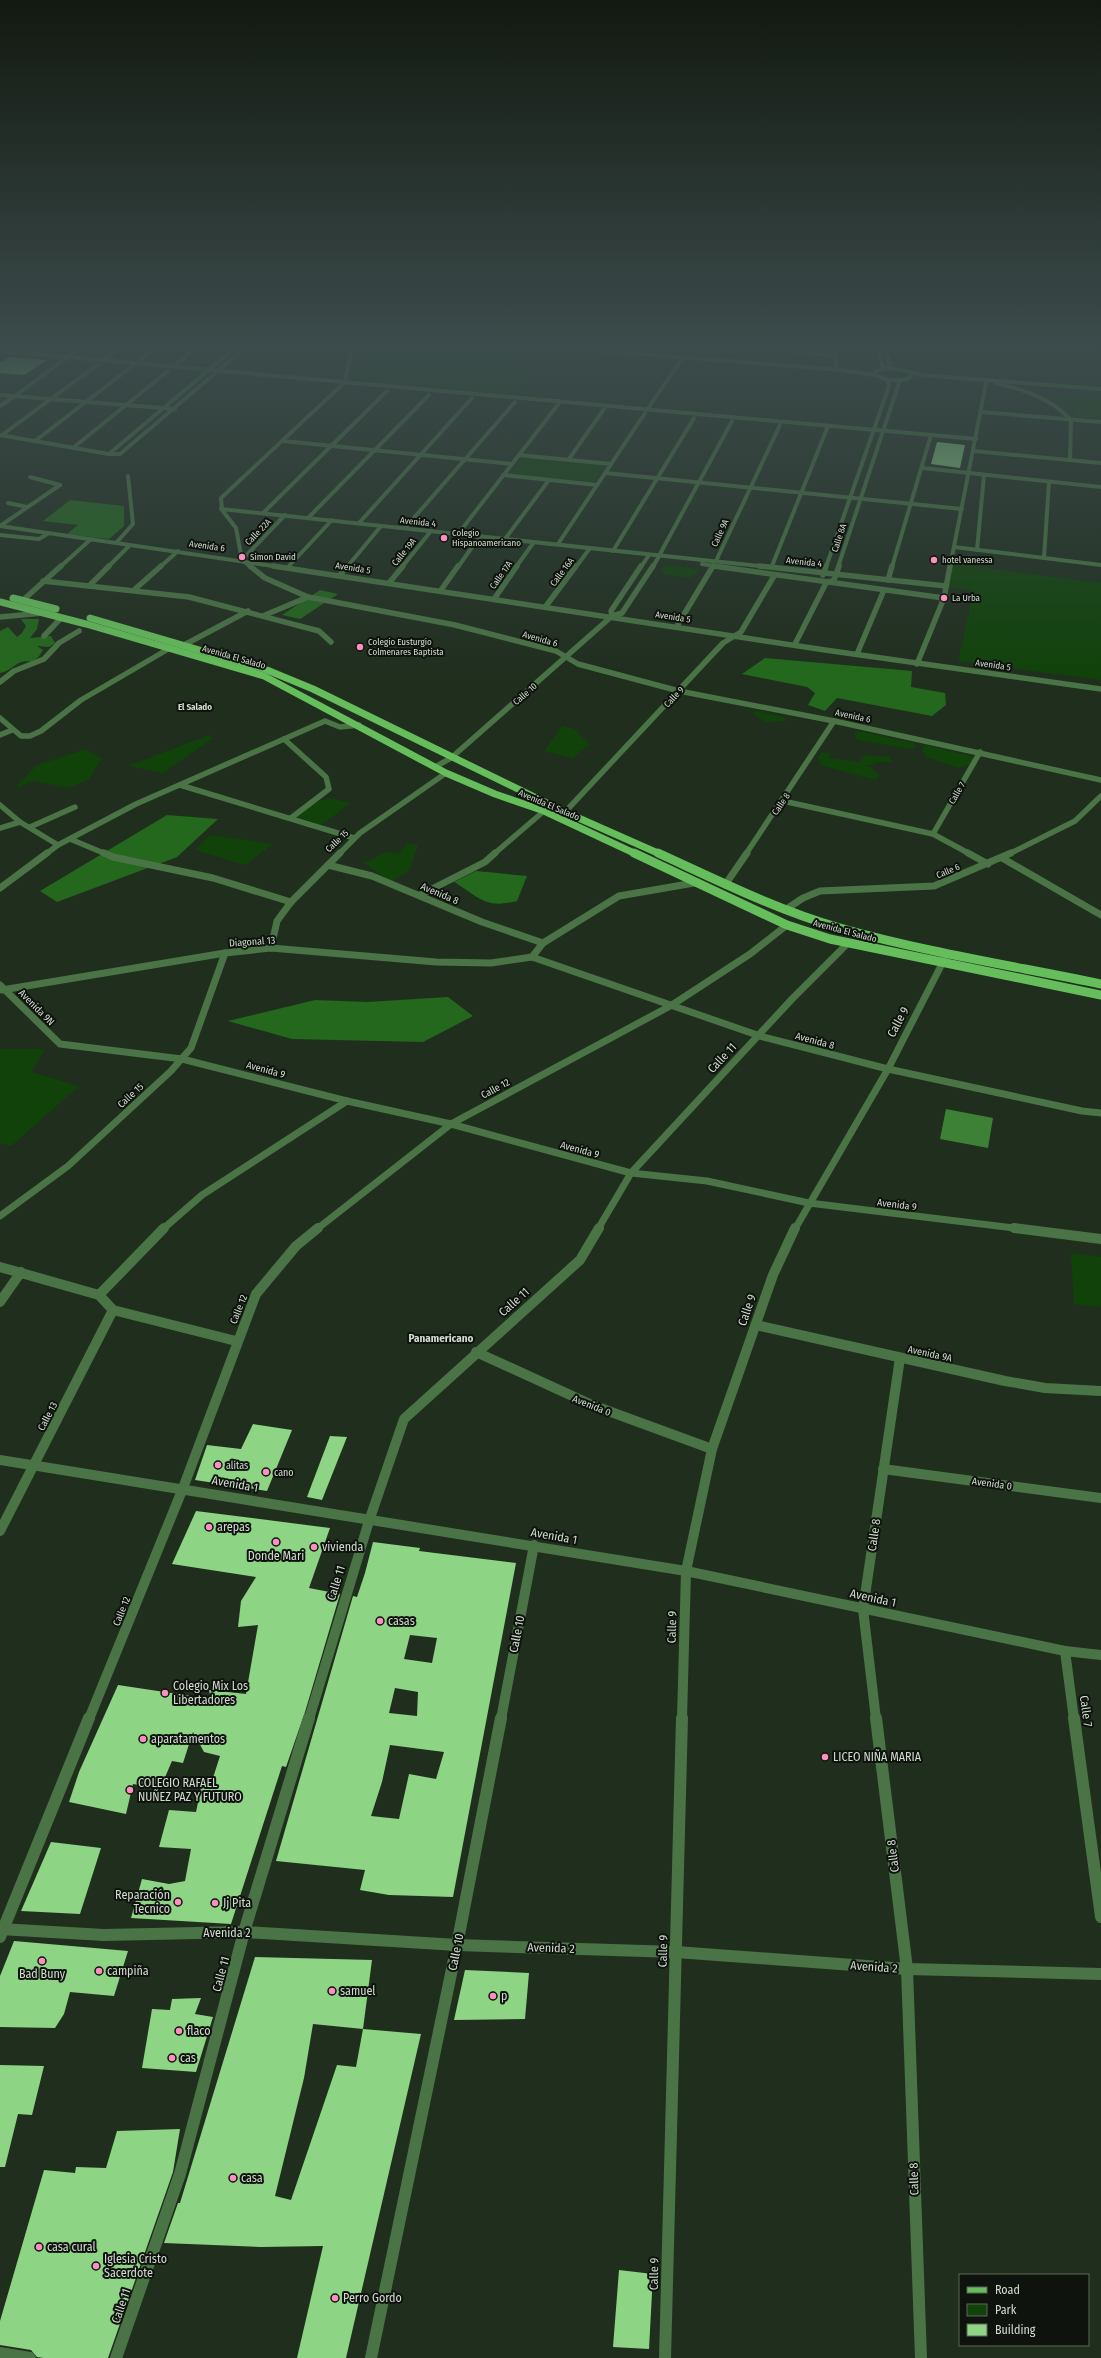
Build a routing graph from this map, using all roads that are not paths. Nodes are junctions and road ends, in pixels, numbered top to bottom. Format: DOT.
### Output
graph roads {
  1 [pos="266,457"];
  2 [pos="320,457"];
  3 [pos="367,457"];
  4 [pos="419,457"];
  5 [pos="443,457"];
  6 [pos="517,457"];
  7 [pos="545,457"];
  8 [pos="616,457"];
  9 [pos="670,457"];
  10 [pos="712,457"];
  11 [pos="765,457"];
  12 [pos="815,457"];
  13 [pos="865,457"];
  14 [pos="875,457"];
  15 [pos="926,457"];
  16 [pos="973,457"];
  17 [pos="1038,457"];
  18 [pos="465,459"];
  19 [pos="569,459"];
  20 [pos="1070,460"];
  21 [pos="1101,463"];
  22 [pos="512,464"];
  23 [pos="611,464"];
  24 [pos="923,468"];
  25 [pos="969,473"];
  26 [pos="605,474"];
  27 [pos="984,475"];
  28 [pos="128,476"];
  29 [pos="503,476"];
  30 [pos="30,477"];
  31 [pos="657,479"];
  32 [pos="549,480"];
  33 [pos="1049,482"];
  34 [pos="698,483"];
  35 [pos="597,485"];
  36 [pos="1101,487"];
  37 [pos="750,488"];
  38 [pos="801,493"];
  39 [pos="850,498"];
  40 [pos="860,499"];
  41 [pos="8,503"];
  42 [pos="912,504"];
  43 [pos="27,507"];
  44 [pos="221,509"];
  45 [pos="962,509"];
  46 [pos="263,513"];
  47 [pos="285,515"];
  48 [pos="308,518"];
  49 [pos="332,520"];
  50 [pos="359,523"];
  51 [pos="0,526"];
  52 [pos="381,526"];
  53 [pos="405,528"];
  54 [pos="20,529"];
  55 [pos="431,531"];
  56 [pos="49,533"];
  57 [pos="458,534"];
  58 [pos="0,535"];
  59 [pos="9,536"];
  60 [pos="480,536"];
  61 [pos="91,539"];
  62 [pos="505,539"];
  63 [pos="534,542"];
  64 [pos="0,543"];
  65 [pos="116,543"];
  66 [pos="558,544"];
  67 [pos="130,545"];
  68 [pos="954,547"];
  69 [pos="590,548"];
  70 [pos="977,550"];
  71 [pos="178,551"];
  72 [pos="613,551"];
  73 [pos="649,555"];
  74 [pos="660,556"];
  75 [pos="1044,558"];
  76 [pos="242,560"];
  77 [pos="716,560"];
  78 [pos="1101,565"];
  79 [pos="713,566"];
  80 [pos="772,566"];
  81 [pos="288,567"];
  82 [pos="824,572"];
  83 [pos="835,573"];
  84 [pos="340,575"];
  85 [pos="774,576"];
  86 [pos="888,580"];
  87 [pos="42,581"];
  88 [pos="389,583"];
  89 [pos="826,583"];
  90 [pos="89,586"];
  91 [pos="946,586"];
  92 [pos="134,590"];
  93 [pos="441,590"];
  94 [pos="884,590"];
  95 [pos="0,595"];
  96 [pos="308,597"];
  97 [pos="944,598"];
  98 [pos="494,599"];
  99 [pos="22,600"];
  100 [pos="0,602"];
  101 [pos="546,606"];
  102 [pos="248,611"];
  103 [pos="44,613"];
  104 [pos="265,615"];
  105 [pos="612,616"];
  106 [pos="0,617"];
  107 [pos="61,618"];
  108 [pos="677,626"];
  109 [pos="79,631"];
  110 [pos="733,635"];
  111 [pos="44,636"];
  112 [pos="331,642"];
  113 [pos="795,644"];
  114 [pos="184,645"];
  115 [pos="170,648"];
  116 [pos="857,654"];
  117 [pos="566,658"];
  118 [pos="917,664"];
  119 [pos="0,682"];
  120 [pos="1101,689"];
  121 [pos="679,691"];
  122 [pos="0,718"];
  123 [pos="834,721"];
  124 [pos="359,725"];
  125 [pos="12,730"];
  126 [pos="0,735"];
  127 [pos="284,739"];
  128 [pos="980,752"];
  129 [pos="451,758"];
  130 [pos="435,767"];
  131 [pos="446,773"];
  132 [pos="1101,780"];
  133 [pos="180,785"];
  134 [pos="1101,796"];
  135 [pos="783,801"];
  136 [pos="0,805"];
  137 [pos="75,807"];
  138 [pos="544,812"];
  139 [pos="565,812"];
  140 [pos="291,818"];
  141 [pos="20,822"];
  142 [pos="30,827"];
  143 [pos="0,828"];
  144 [pos="933,834"];
  145 [pos="354,838"];
  146 [pos="70,839"];
  147 [pos="58,845"];
  148 [pos="1002,858"];
  149 [pos="988,864"];
  150 [pos="328,865"];
  151 [pos="694,883"];
  152 [pos="725,885"];
  153 [pos="0,888"];
  154 [pos="420,895"];
  155 [pos="291,902"];
  156 [pos="785,910"];
  157 [pos="1101,915"];
  158 [pos="787,924"];
  159 [pos="543,943"];
  160 [pos="848,943"];
  161 [pos="271,948"];
  162 [pos="225,953"];
  163 [pos="947,954"];
  164 [pos="532,957"];
  165 [pos="942,963"];
  166 [pos="1101,984"];
  167 [pos="2,988"];
  168 [pos="1101,995"];
  169 [pos="672,1005"];
  170 [pos="760,1036"];
  171 [pos="60,1044"];
  172 [pos="182,1059"];
  173 [pos="888,1070"];
  174 [pos="347,1101"];
  175 [pos="1101,1113"];
  176 [pos="451,1124"];
  177 [pos="631,1173"];
  178 [pos="809,1203"];
  179 [pos="0,1216"];
  180 [pos="1101,1238"];
  181 [pos="0,1267"];
  182 [pos="20,1272"];
  183 [pos="99,1295"];
  184 [pos="0,1302"];
  185 [pos="113,1310"];
  186 [pos="756,1325"];
  187 [pos="236,1342"];
  188 [pos="476,1352"];
  189 [pos="900,1358"];
  190 [pos="1101,1391"];
  191 [pos="712,1448"];
  192 [pos="0,1460"];
  193 [pos="34,1466"];
  194 [pos="883,1469"];
  195 [pos="183,1488"];
  196 [pos="1101,1498"];
  197 [pos="369,1521"];
  198 [pos="0,1531"];
  199 [pos="534,1545"];
  200 [pos="686,1571"];
  201 [pos="863,1609"];
  202 [pos="1065,1651"];
  203 [pos="1101,1655"];
  204 [pos="1101,1917"];
  205 [pos="1,1932"];
  206 [pos="244,1932"];
  207 [pos="457,1945"];
  208 [pos="676,1952"];
  209 [pos="907,1969"];
  210 [pos="1101,1974"];
  211 [pos="0,2353"];
  212 [pos="30,2358"];
  213 [pos="116,2358"];
  214 [pos="371,2358"];
  215 [pos="665,2358"];
  216 [pos="921,2358"];
  1 -- 44 [label="street"];
  2 -- 46 [label="street"];
  3 -- 48 [label="street"];
  4 -- 50 [label="street"];
  5 -- 18 [label="street"];
  6 -- 22 [label="street"];
  7 -- 19 [label="street"];
  8 -- 23 [label="street"];
  9 -- 31 [label="street"];
  10 -- 34 [label="street, Calle 10"];
  11 -- 37 [label="street, Calle 9A"];
  12 -- 38 [label="street"];
  13 -- 39 [label="street, Calle 8A"];
  14 -- 40 [label="street, Calle 8A"];
  15 -- 24 [label="street"];
  16 -- 25 [label="street"];
  17 -- 20 [label="street"];
  18 -- 22 [label="street"];
  18 -- 53 [label="street"];
  19 -- 23 [label="street"];
  20 -- 21 [label="street"];
  22 -- 29 [label="street"];
  23 -- 26 [label="street"];
  24 -- 25 [label="street"];
  24 -- 42 [label="street"];
  25 -- 27 [label="street"];
  25 -- 45 [label="street"];
  26 -- 31 [label="street"];
  26 -- 35 [label="street"];
  27 -- 33 [label="street"];
  27 -- 70 [label="street"];
  28 -- 65 [label="street"];
  29 -- 32 [label="street"];
  29 -- 57 [label="street"];
  30 -- 43 [label="street"];
  31 -- 34 [label="street"];
  31 -- 72 [label="street"];
  32 -- 35 [label="street"];
  32 -- 62 [label="street"];
  33 -- 36 [label="street"];
  33 -- 75 [label="street"];
  34 -- 37 [label="street"];
  34 -- 74 [label="street, Calle 10"];
  35 -- 66 [label="street"];
  37 -- 38 [label="street"];
  37 -- 77 [label="street, Calle 9A"];
  38 -- 39 [label="street"];
  38 -- 80 [label="street"];
  39 -- 40 [label="street"];
  39 -- 82 [label="street, Calle 8A"];
  40 -- 42 [label="street"];
  40 -- 83 [label="street, Calle 8A"];
  41 -- 43 [label="street"];
  42 -- 45 [label="street"];
  42 -- 86 [label="street"];
  43 -- 51 [label="street"];
  44 -- 46 [label="street, Avenida 4"];
  44 -- 76 [label="street"];
  45 -- 68 [label="street"];
  46 -- 47 [label="street, Avenida 4"];
  47 -- 48 [label="street, Avenida 4"];
  47 -- 76 [label="street, Calle 22A"];
  48 -- 49 [label="street, Avenida 4"];
  49 -- 50 [label="street, Avenida 4"];
  49 -- 81 [label="street"];
  50 -- 52 [label="street, Avenida 4"];
  51 -- 54 [label="street, Avenida 6"];
  52 -- 53 [label="street, Avenida 4"];
  52 -- 84 [label="street"];
  53 -- 55 [label="street, Avenida 4"];
  54 -- 56 [label="street, Avenida 6"];
  54 -- 59 [label="street"];
  55 -- 57 [label="street, Avenida 4"];
  55 -- 88 [label="street, Calle 19A"];
  56 -- 59 [label="street"];
  56 -- 61 [label="street, Avenida 6"];
  57 -- 60 [label="street, Avenida 4"];
  58 -- 59 [label="street"];
  59 -- 64 [label="street"];
  60 -- 62 [label="street, Avenida 4"];
  60 -- 93 [label="street"];
  61 -- 65 [label="street, Avenida 6"];
  61 -- 87 [label="street"];
  62 -- 63 [label="street, Avenida 4"];
  63 -- 66 [label="street, Avenida 4"];
  63 -- 98 [label="street, Calle 17A"];
  65 -- 67 [label="street, Avenida 6"];
  66 -- 69 [label="street, Avenida 4"];
  67 -- 71 [label="street, Avenida 6"];
  67 -- 90 [label="street"];
  68 -- 70 [label="street"];
  68 -- 91 [label="street"];
  69 -- 72 [label="street, Avenida 4"];
  69 -- 101 [label="street, Calle 16A"];
  70 -- 75 [label="street"];
  71 -- 76 [label="street, Avenida 6"];
  71 -- 92 [label="street"];
  72 -- 73 [label="street, Avenida 4"];
  73 -- 74 [label="street, Avenida 4"];
  73 -- 105 [label="street, Calle 10"];
  74 -- 77 [label="street, Avenida 4"];
  74 -- 79 [label="street, Avenida 4"];
  74 -- 105 [label="street, Calle 10"];
  75 -- 78 [label="street"];
  76 -- 81 [label="street, Avenida 5"];
  76 -- 96 [label="street, Avenida 6"];
  77 -- 80 [label="street, Avenida 4"];
  79 -- 85 [label="street, Avenida 4"];
  79 -- 108 [label="street"];
  80 -- 82 [label="street, Avenida 4"];
  81 -- 84 [label="street, Avenida 5"];
  82 -- 83 [label="street, Avenida 4"];
  82 -- 89 [label="street, Calle 8A"];
  83 -- 86 [label="street, Avenida 4"];
  83 -- 89 [label="street, Calle 8A"];
  84 -- 88 [label="street, Avenida 5"];
  85 -- 89 [label="street, Avenida 4"];
  85 -- 110 [label="street, Calle 9"];
  86 -- 91 [label="street, Avenida 4"];
  87 -- 90 [label="street"];
  87 -- 99 [label="street"];
  88 -- 93 [label="street, Avenida 5"];
  89 -- 94 [label="street, Avenida 4"];
  89 -- 113 [label="street, Calle 8A"];
  90 -- 92 [label="street"];
  91 -- 97 [label="street"];
  92 -- 102 [label="street"];
  93 -- 98 [label="street, Avenida 5"];
  94 -- 97 [label="street, Avenida 4"];
  94 -- 116 [label="street"];
  95 -- 99 [label="main road, Avenida El Salado"];
  96 -- 104 [label="street"];
  96 -- 117 [label="street, Avenida 6"];
  97 -- 118 [label="street"];
  98 -- 101 [label="street, Avenida 5"];
  99 -- 114 [label="main road, Avenida El Salado"];
  100 -- 103 [label="main road, Avenida El Salado"];
  101 -- 105 [label="street, Avenida 5"];
  102 -- 104 [label="street"];
  102 -- 114 [label="street"];
  103 -- 106 [label="street"];
  103 -- 107 [label="main road, Avenida El Salado"];
  104 -- 112 [label="street"];
  105 -- 108 [label="street, Avenida 5"];
  105 -- 117 [label="street, Calle 10"];
  107 -- 111 [label="street"];
  107 -- 115 [label="main road, Avenida El Salado"];
  108 -- 110 [label="street, Avenida 5"];
  109 -- 119 [label="street"];
  110 -- 113 [label="street, Avenida 5"];
  110 -- 121 [label="street, Calle 9"];
  113 -- 116 [label="street, Avenida 5"];
  114 -- 129 [label="main road, Avenida El Salado"];
  115 -- 124 [label="main road, Avenida El Salado"];
  115 -- 125 [label="street"];
  116 -- 118 [label="street, Avenida 5"];
  117 -- 121 [label="street, Avenida 6"];
  117 -- 129 [label="street, Calle 10"];
  118 -- 120 [label="street, Avenida 5"];
  121 -- 123 [label="street, Avenida 6"];
  121 -- 139 [label="street, Calle 9"];
  122 -- 125 [label="street"];
  123 -- 128 [label="street, Avenida 6"];
  123 -- 135 [label="street, Calle 8"];
  124 -- 127 [label="street"];
  124 -- 130 [label="main road, Avenida El Salado"];
  125 -- 126 [label="street"];
  127 -- 133 [label="street"];
  127 -- 140 [label="street"];
  128 -- 132 [label="street, Avenida 6"];
  128 -- 144 [label="street, Calle 7"];
  129 -- 130 [label="street, Calle 10"];
  129 -- 139 [label="main road, Avenida El Salado"];
  130 -- 131 [label="main road, Avenida El Salado"];
  131 -- 138 [label="main road, Avenida El Salado"];
  131 -- 145 [label="street, Calle 15"];
  133 -- 140 [label="street"];
  133 -- 146 [label="street"];
  134 -- 148 [label="street, Calle 6"];
  135 -- 144 [label="street"];
  135 -- 152 [label="street, Calle 8"];
  136 -- 141 [label="street"];
  137 -- 142 [label="street"];
  138 -- 151 [label="main road, Avenida El Salado"];
  138 -- 154 [label="street"];
  139 -- 152 [label="main road, Avenida El Salado"];
  140 -- 145 [label="street"];
  141 -- 142 [label="street"];
  141 -- 143 [label="street"];
  142 -- 147 [label="street"];
  144 -- 149 [label="street"];
  145 -- 150 [label="street, Calle 15"];
  146 -- 147 [label="street"];
  146 -- 155 [label="street"];
  147 -- 153 [label="street"];
  148 -- 149 [label="street, Calle 6"];
  148 -- 157 [label="street"];
  149 -- 156 [label="street, Calle 6"];
  150 -- 154 [label="street, Avenida 8"];
  150 -- 155 [label="street, Calle 15"];
  151 -- 158 [label="main road, Avenida El Salado"];
  151 -- 159 [label="street"];
  152 -- 156 [label="main road, Avenida El Salado"];
  154 -- 159 [label="street, Avenida 8"];
  155 -- 161 [label="street, Calle 15"];
  156 -- 163 [label="main road, Avenida El Salado"];
  158 -- 160 [label="main road, Avenida El Salado"];
  158 -- 169 [label="street, Calle 12"];
  159 -- 164 [label="street"];
  160 -- 165 [label="main road, Avenida El Salado"];
  160 -- 170 [label="street, Calle 11"];
  161 -- 162 [label="street, Diagonal 13"];
  161 -- 164 [label="street, Diagonal 13"];
  162 -- 167 [label="street, Diagonal 13"];
  162 -- 172 [label="street, Calle 15"];
  163 -- 165 [label="street, Calle 9"];
  163 -- 166 [label="main road, Avenida El Salado"];
  164 -- 169 [label="street, Avenida 8"];
  165 -- 168 [label="main road, Avenida El Salado"];
  165 -- 173 [label="street, Calle 9"];
  167 -- 171 [label="street, Avenida 9N"];
  169 -- 170 [label="street, Avenida 8"];
  169 -- 176 [label="street, Calle 12"];
  170 -- 173 [label="street, Avenida 8"];
  170 -- 177 [label="street, Calle 11"];
  171 -- 172 [label="street, Avenida 9"];
  172 -- 174 [label="street, Avenida 9"];
  172 -- 179 [label="street, Calle 15"];
  173 -- 175 [label="street, Avenida 8"];
  173 -- 178 [label="street, Calle 9"];
  174 -- 176 [label="street, Avenida 9"];
  174 -- 183 [label="street"];
  176 -- 177 [label="street, Avenida 9"];
  176 -- 187 [label="street, Calle 12"];
  177 -- 178 [label="street, Avenida 9"];
  177 -- 188 [label="street, Calle 11"];
  178 -- 180 [label="street, Avenida 9"];
  178 -- 186 [label="street, Calle 9"];
  181 -- 182 [label="street"];
  182 -- 183 [label="street"];
  182 -- 184 [label="street"];
  183 -- 185 [label="street"];
  185 -- 187 [label="street"];
  185 -- 193 [label="street, Calle 13"];
  186 -- 189 [label="street, Avenida 9A"];
  186 -- 191 [label="street, Calle 9"];
  187 -- 195 [label="street, Calle 12"];
  188 -- 191 [label="street, Avenida 0"];
  188 -- 197 [label="street, Calle 11"];
  189 -- 190 [label="street, Avenida 9A"];
  189 -- 194 [label="street, Calle 8"];
  191 -- 200 [label="street, Calle 9"];
  192 -- 193 [label="street, Avenida 1"];
  193 -- 195 [label="street, Avenida 1"];
  193 -- 198 [label="street, Calle 13"];
  194 -- 196 [label="street, Avenida 0"];
  194 -- 201 [label="street, Calle 8"];
  195 -- 197 [label="street, Avenida 1"];
  195 -- 205 [label="street, Calle 12"];
  197 -- 199 [label="street, Avenida 1"];
  197 -- 206 [label="street, Calle 11"];
  199 -- 200 [label="street, Avenida 1"];
  199 -- 207 [label="street, Calle 10"];
  200 -- 201 [label="street, Avenida 1"];
  200 -- 208 [label="street, Calle 9"];
  201 -- 202 [label="street, Avenida 1"];
  201 -- 209 [label="street, Calle 8"];
  202 -- 203 [label="street, Avenida 1"];
  202 -- 204 [label="street, Calle 7"];
  205 -- 206 [label="street, Avenida 2"];
  206 -- 207 [label="street, Avenida 2"];
  206 -- 213 [label="street, Calle 11"];
  207 -- 208 [label="street, Avenida 2"];
  207 -- 214 [label="street, Calle 10"];
  208 -- 209 [label="street, Avenida 2"];
  208 -- 215 [label="street, Calle 9"];
  209 -- 210 [label="street, Avenida 2"];
  209 -- 216 [label="street, Calle 8"];
  211 -- 212 [label="street"];
}
